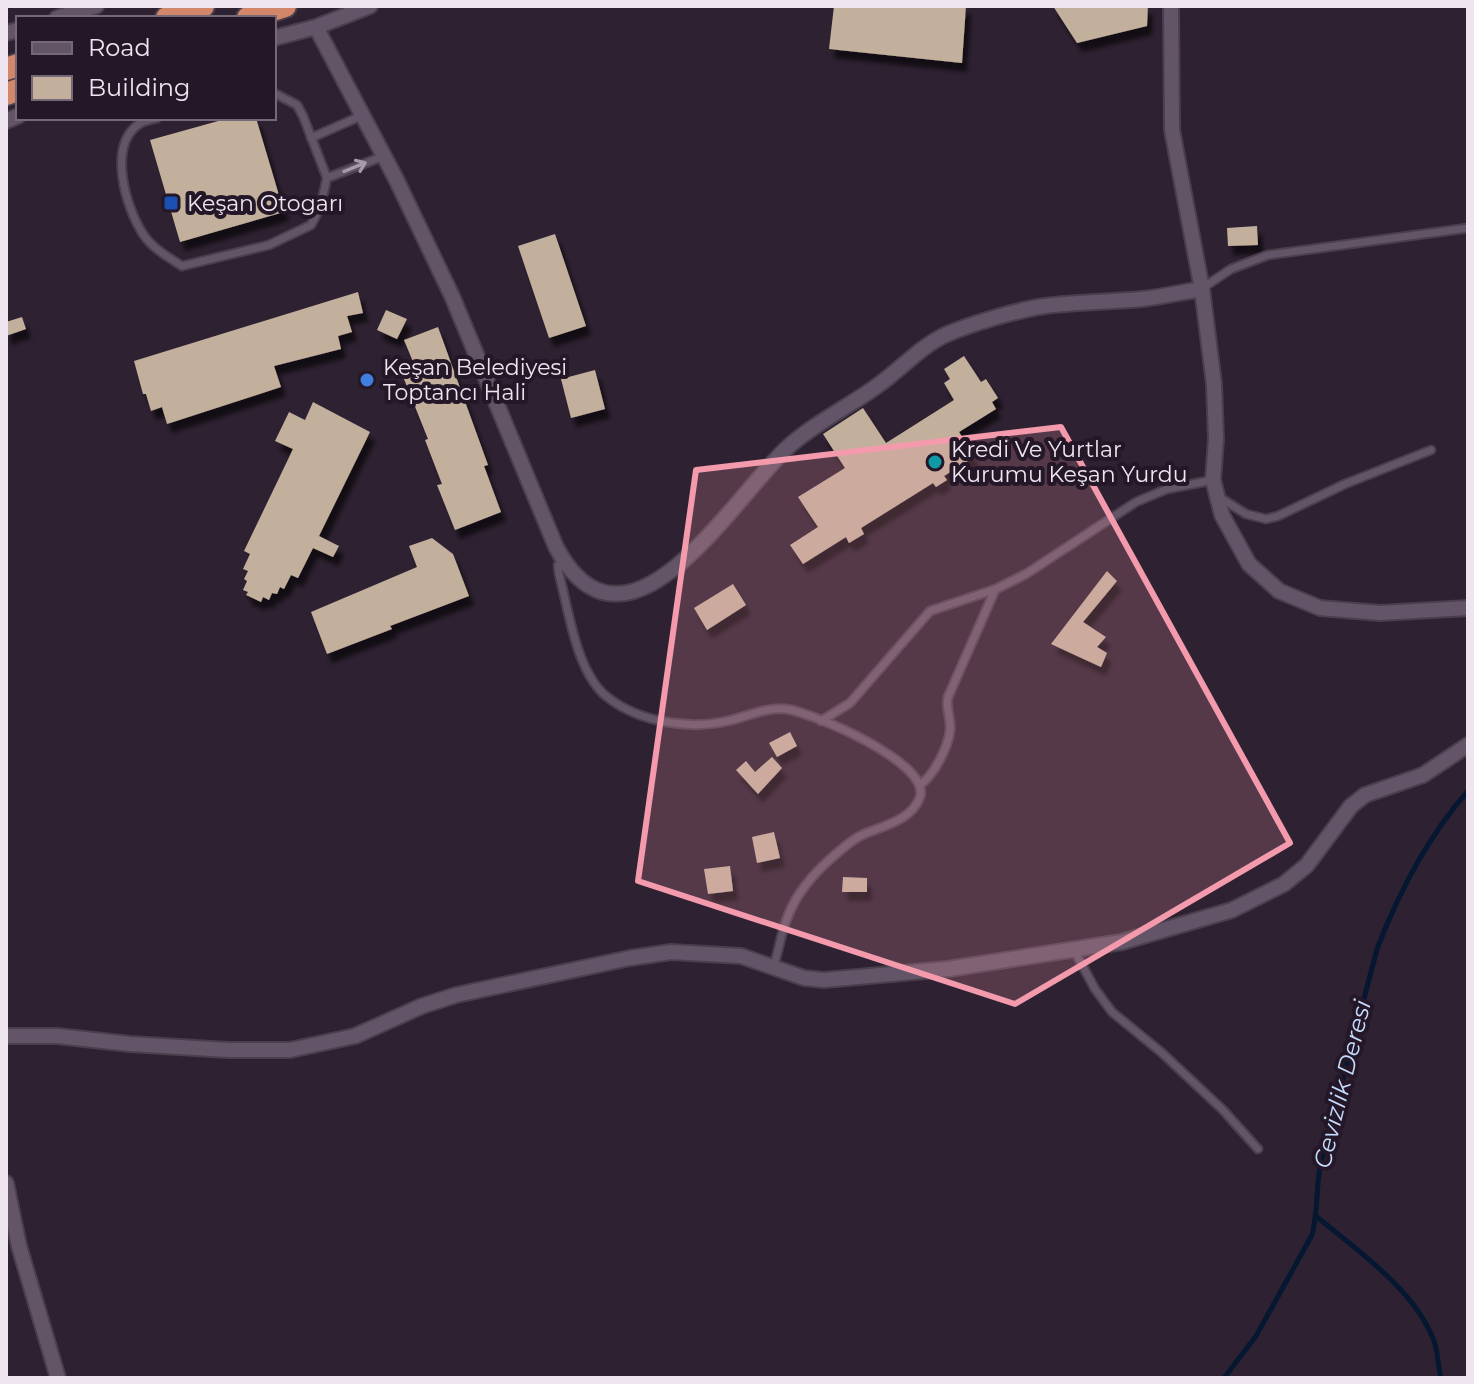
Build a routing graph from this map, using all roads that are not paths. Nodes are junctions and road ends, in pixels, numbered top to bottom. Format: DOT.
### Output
graph roads {
  1 [pos="96,6"];
  2 [pos="203,6"];
  3 [pos="285,6"];
  4 [pos="370,6"];
  5 [pos="1171,6"];
  6 [pos="64,16"];
  7 [pos="173,16"];
  8 [pos="254,16"];
  9 [pos="316,27"];
  10 [pos="276,37"];
  11 [pos="276,94"];
  12 [pos="363,115"];
  13 [pos="151,120"];
  14 [pos="311,138"];
  15 [pos="384,156"];
  16 [pos="327,178"];
  17 [pos="1468,228"];
  18 [pos="1202,289"];
  19 [pos="1431,450"];
  20 [pos="1213,480"];
  21 [pos="1217,496"];
  22 [pos="563,560"];
  23 [pos="996,589"];
  24 [pos="1468,608"];
  25 [pos="821,721"];
  26 [pos="1468,745"];
  27 [pos="921,784"];
  28 [pos="1073,949"];
  29 [pos="773,968"];
  30 [pos="6,1036"];
  31 [pos="1258,1149"];
  32 [pos="6,1183"];
  33 [pos="58,1378"];
  1 -- 6 [label="street"];
  2 -- 7 [label="highway"];
  3 -- 8 [label="highway"];
  4 -- 9 [label="street"];
  5 -- 18 [label="street"];
  9 -- 10 [label="street"];
  9 -- 12 [label="street"];
  11 -- 14 [label="lane"];
  12 -- 14 [label="lane"];
  12 -- 15 [label="street"];
  13 -- 16 [label="lane"];
  14 -- 16 [label="lane"];
  16 -- 15 [label="lane, one-way"];
  15 -- 22 [label="street"];
  17 -- 18 [label="lane"];
  18 -- 20 [label="street"];
  18 -- 22 [label="street"];
  19 -- 21 [label="lane"];
  20 -- 21 [label="street"];
  20 -- 23 [label="lane"];
  21 -- 24 [label="street"];
  22 -- 25 [label="lane"];
  23 -- 25 [label="lane"];
  23 -- 27 [label="lane"];
  25 -- 27 [label="lane"];
  26 -- 28 [label="street"];
  27 -- 29 [label="lane"];
  28 -- 29 [label="street"];
  28 -- 31 [label="lane"];
  29 -- 30 [label="street"];
  32 -- 33 [label="street"];
}
